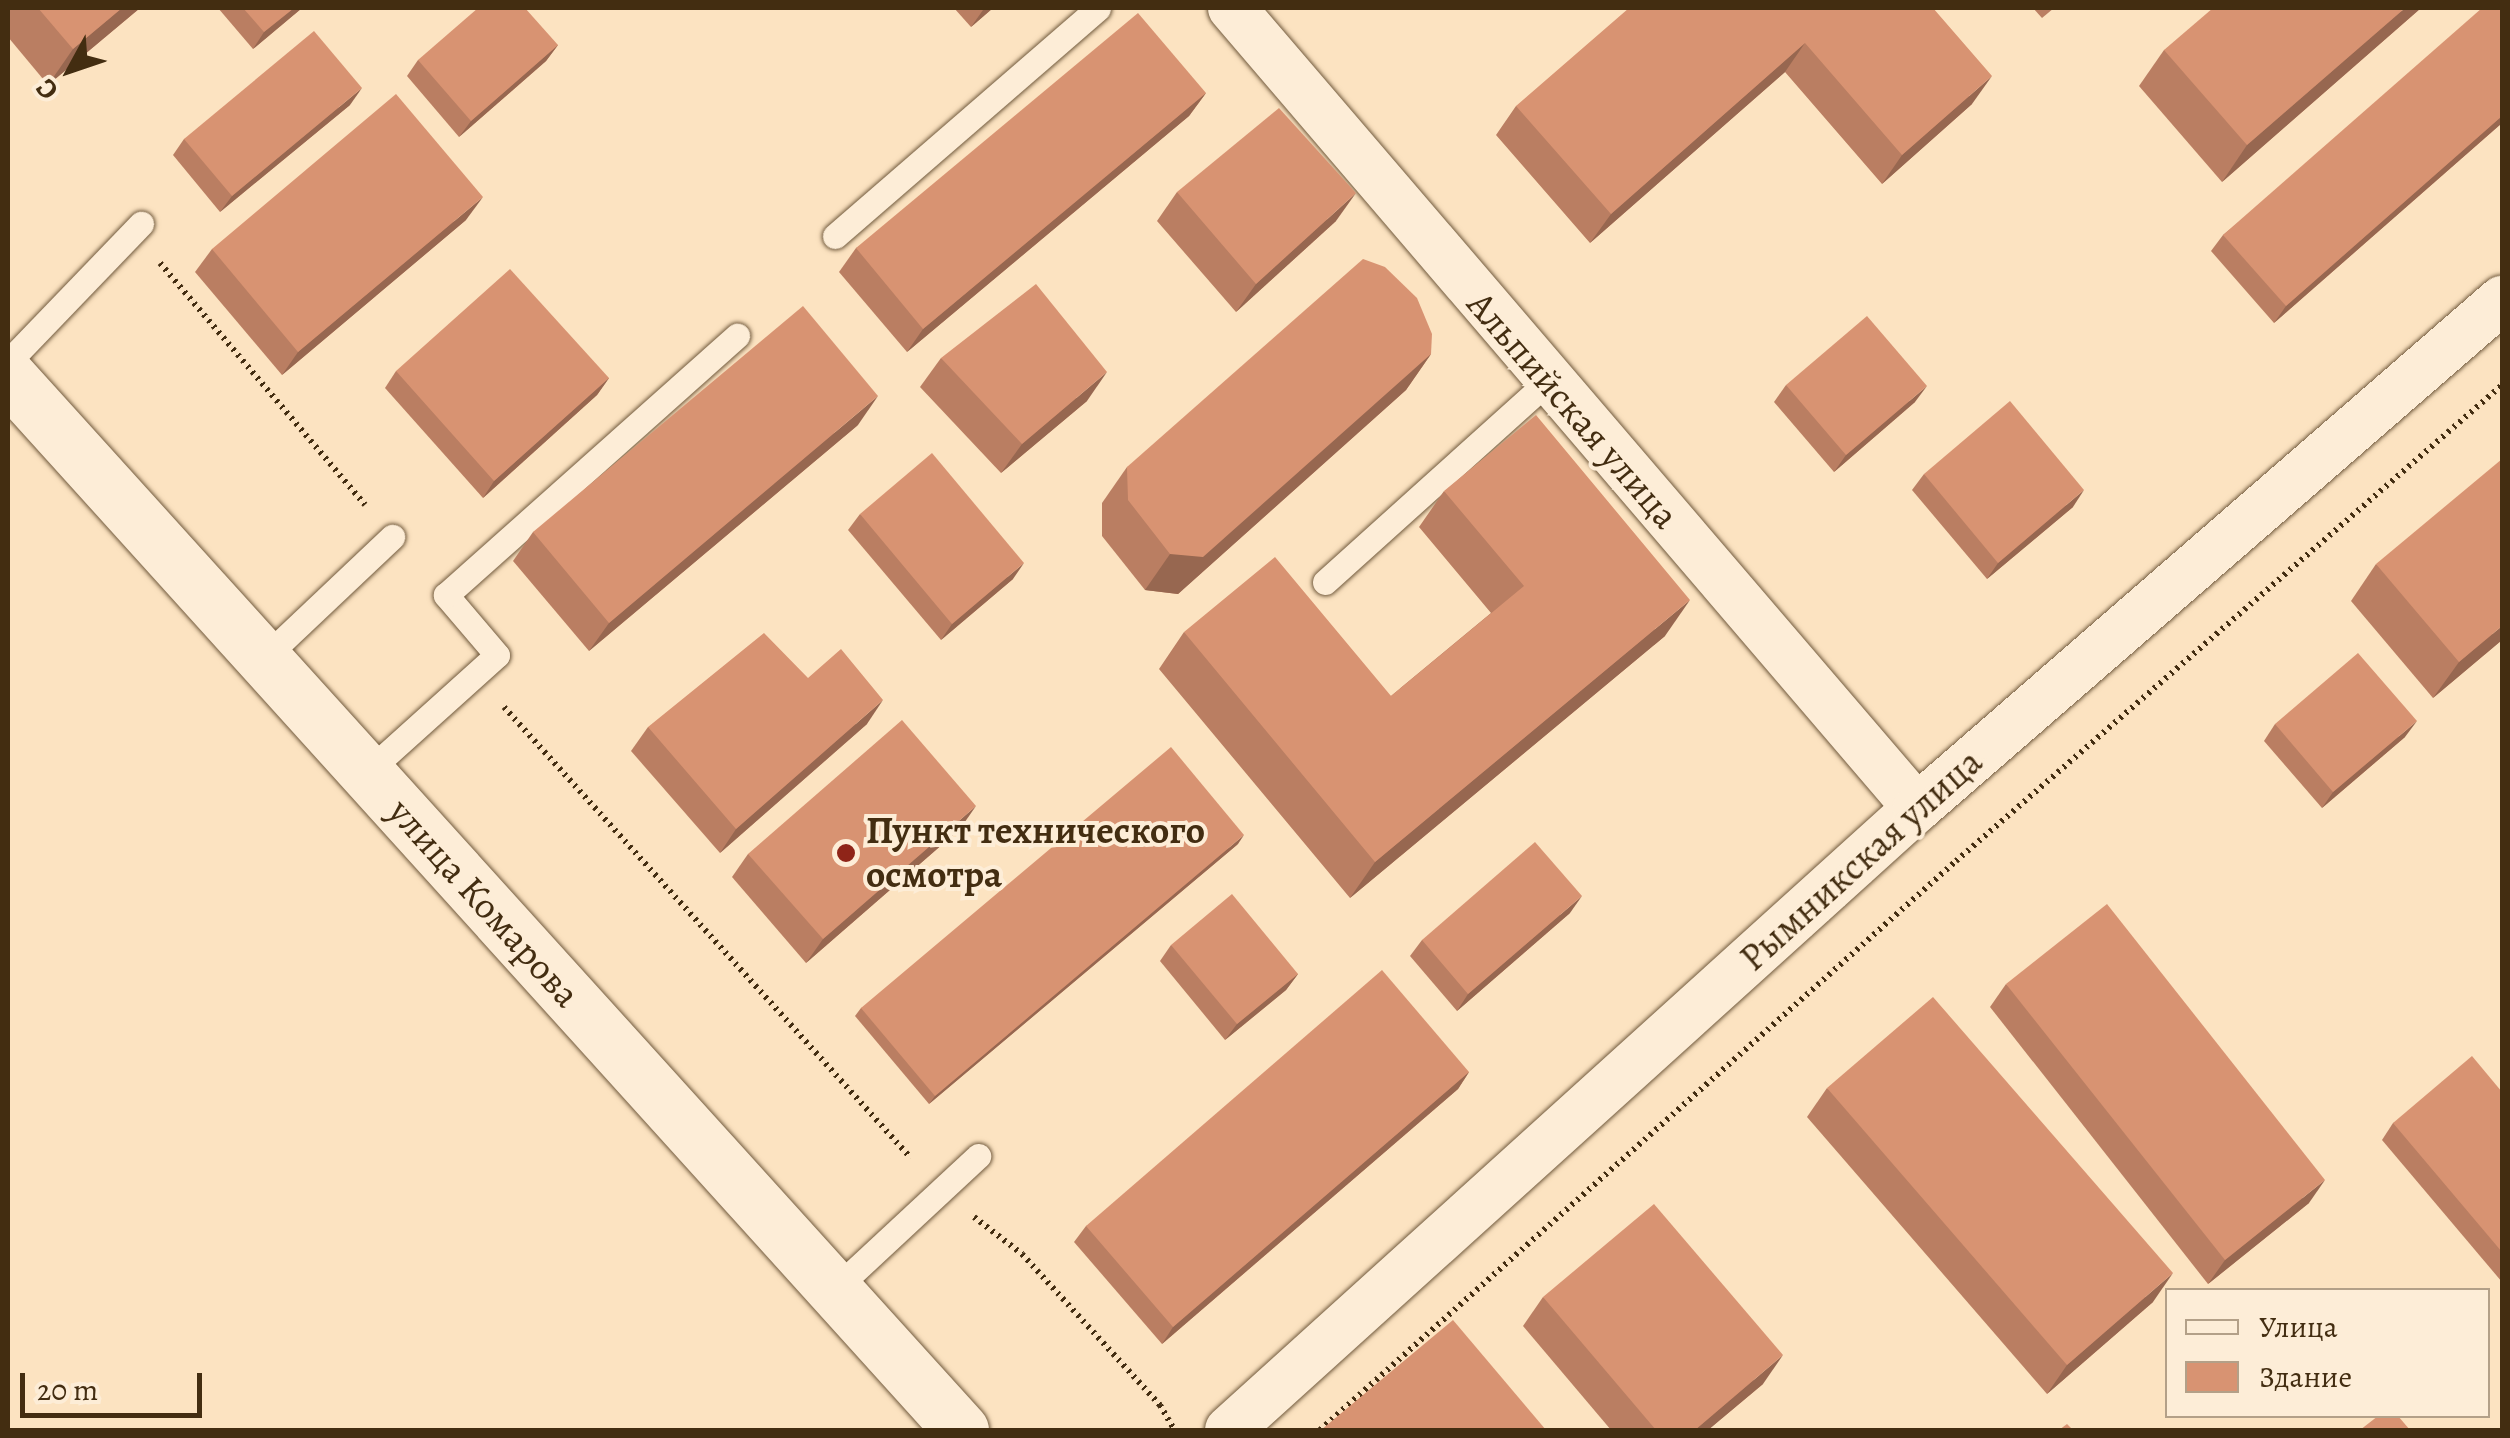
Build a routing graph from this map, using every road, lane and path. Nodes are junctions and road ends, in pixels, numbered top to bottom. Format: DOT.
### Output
graph roads {
  1 [pos="1098,8"];
  2 [pos="1232,8"];
  3 [pos="138,229"];
  4 [pos="836,236"];
  5 [pos="2502,300"];
  6 [pos="737,336"];
  7 [pos="8,362"];
  8 [pos="8,376"];
  9 [pos="1547,382"];
  10 [pos="2502,385"];
  11 [pos="392,537"];
  12 [pos="1325,582"];
  13 [pos="263,659"];
  14 [pos="475,675"];
  15 [pos="366,772"];
  16 [pos="1917,808"];
  17 [pos="978,1156"];
  18 [pos="942,1192"];
  19 [pos="834,1290"];
  20 [pos="961,1430"];
  21 [pos="1174,1430"];
  22 [pos="1228,1430"];
  23 [pos="1320,1430"];
  1 -- 4 [label="lane"];
  2 -- 9 [label="street, Альпийская улица"];
  3 -- 7 [label="lane"];
  3 -- 11 [label="path"];
  5 -- 16 [label="street, Рымникская улица"];
  6 -- 14 [label="lane"];
  8 -- 13 [label="street, улица Комарова"];
  9 -- 12 [label="lane"];
  9 -- 16 [label="street, Альпийская улица"];
  10 -- 23 [label="path"];
  11 -- 13 [label="lane"];
  13 -- 15 [label="street, улица Комарова"];
  14 -- 15 [label="lane"];
  14 -- 18 [label="path"];
  15 -- 19 [label="street, улица Комарова"];
  16 -- 22 [label="street, Рымникская улица"];
  17 -- 18 [label="lane"];
  18 -- 19 [label="lane"];
  18 -- 21 [label="path"];
  19 -- 20 [label="street, улица Комарова"];
}
